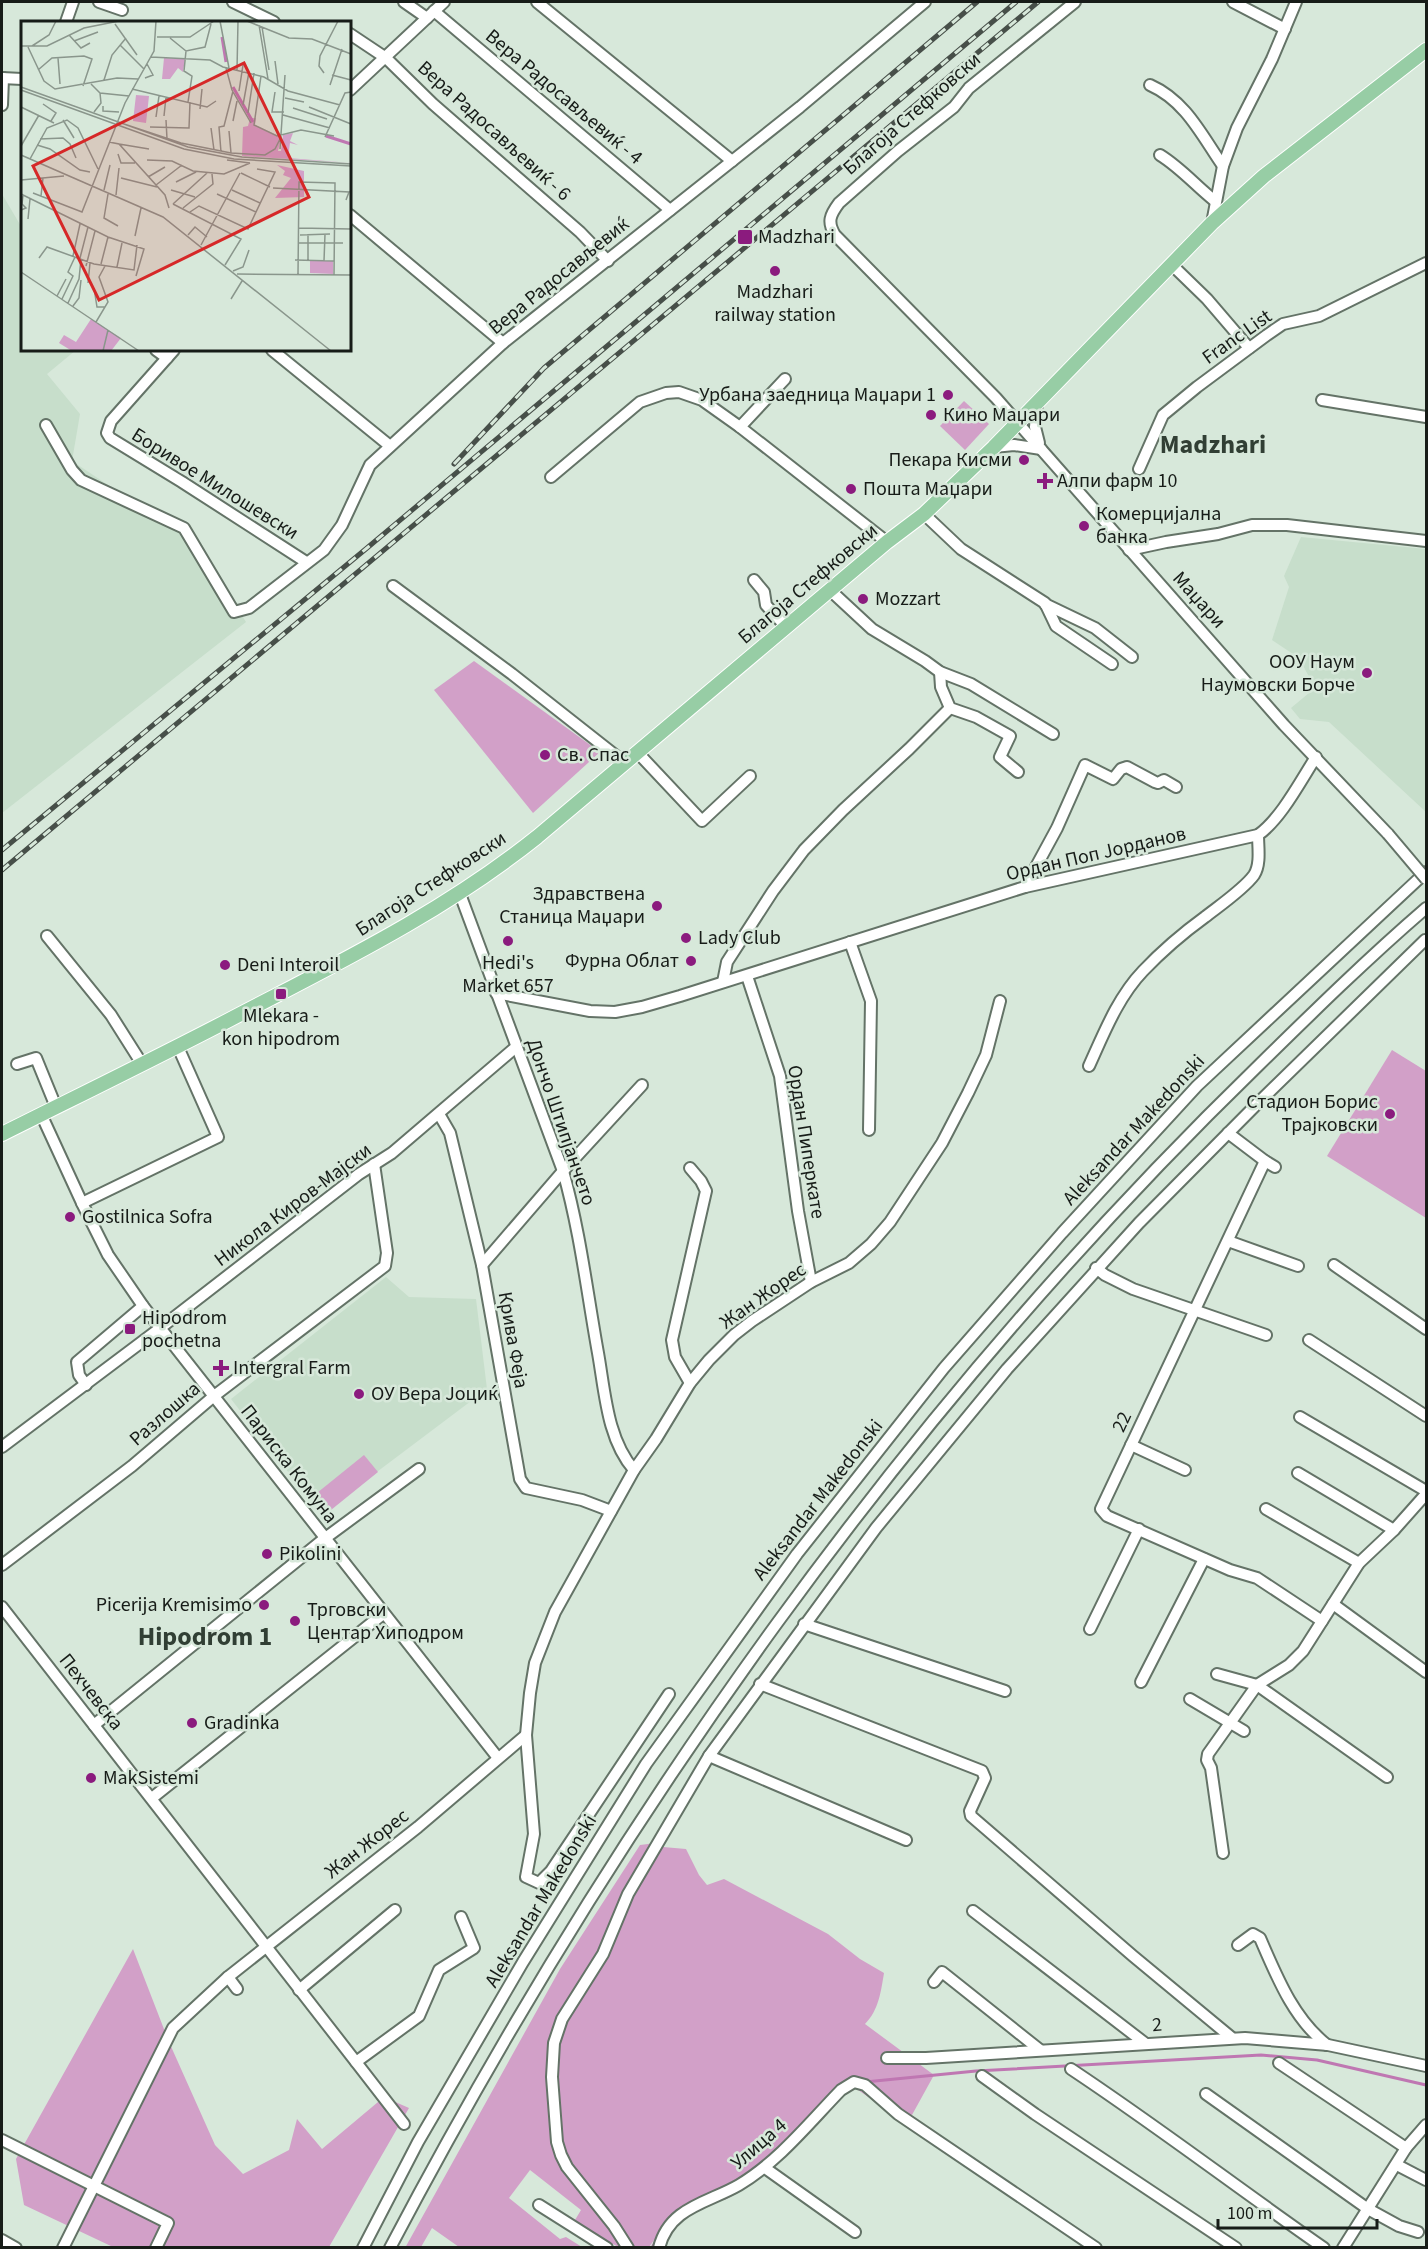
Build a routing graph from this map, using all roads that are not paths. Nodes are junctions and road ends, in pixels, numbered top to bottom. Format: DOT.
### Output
graph roads {
  1 [pos="73,2"];
  2 [pos="99,2"];
  3 [pos="233,2"];
  4 [pos="404,2"];
  5 [pos="444,2"];
  6 [pos="537,2"];
  7 [pos="925,2"];
  8 [pos="1075,2"];
  9 [pos="1233,2"];
  10 [pos="1296,2"];
  11 [pos="122,10"];
  12 [pos="431,15"];
  13 [pos="66,21"];
  14 [pos="272,21"];
  15 [pos="1285,30"];
  16 [pos="351,35"];
  17 [pos="1426,50"];
  18 [pos="386,58"];
  19 [pos="2,78"];
  20 [pos="21,79"];
  21 [pos="352,82"];
  22 [pos="1150,85"];
  23 [pos="2,105"];
  24 [pos="1160,155"];
  25 [pos="732,161"];
  26 [pos="1223,166"];
  27 [pos="1215,201"];
  28 [pos="670,210"];
  29 [pos="351,216"];
  30 [pos="1212,223"];
  31 [pos="608,261"];
  32 [pos="1426,263"];
  33 [pos="1172,265"];
  34 [pos="503,343"];
  35 [pos="1250,348"];
  36 [pos="273,351"];
  37 [pos="170,354"];
  38 [pos="785,379"];
  39 [pos="1322,400"];
  40 [pos="1037,404"];
  41 [pos="1426,417"];
  42 [pos="1018,423"];
  43 [pos="46,425"];
  44 [pos="740,427"];
  45 [pos="390,446"];
  46 [pos="994,447"];
  47 [pos="1041,449"];
  48 [pos="1139,469"];
  49 [pos="551,477"];
  50 [pos="924,514"];
  51 [pos="1426,541"];
  52 [pos="887,542"];
  53 [pos="1129,550"];
  54 [pos="306,562"];
  55 [pos="754,580"];
  56 [pos="393,586"];
  57 [pos="831,591"];
  58 [pos="1046,604"];
  59 [pos="786,627"];
  60 [pos="1132,657"];
  61 [pos="1112,664"];
  62 [pos="940,672"];
  63 [pos="950,708"];
  64 [pos="1053,734"];
  65 [pos="638,753"];
  66 [pos="1316,757"];
  67 [pos="625,763"];
  68 [pos="1018,772"];
  69 [pos="750,776"];
  70 [pos="1176,787"];
  71 [pos="1258,835"];
  72 [pos="1426,872"];
  73 [pos="1426,879"];
  74 [pos="1025,887"];
  75 [pos="460,894"];
  76 [pos="1426,908"];
  77 [pos="47,936"];
  78 [pos="1425,940"];
  79 [pos="849,942"];
  80 [pos="747,976"];
  81 [pos="723,982"];
  82 [pos="496,993"];
  83 [pos="1000,1001"];
  84 [pos="178,1047"];
  85 [pos="516,1047"];
  86 [pos="17,1064"];
  87 [pos="142,1064"];
  88 [pos="1089,1066"];
  89 [pos="642,1085"];
  90 [pos="56,1107"];
  91 [pos="40,1114"];
  92 [pos="439,1114"];
  93 [pos="869,1130"];
  94 [pos="2,1133"];
  95 [pos="1228,1133"];
  96 [pos="1265,1161"];
  97 [pos="374,1164"];
  98 [pos="1275,1167"];
  99 [pos="690,1168"];
  100 [pos="563,1172"];
  101 [pos="82,1203"];
  102 [pos="1228,1241"];
  103 [pos="482,1265"];
  104 [pos="1334,1265"];
  105 [pos="1298,1266"];
  106 [pos="1096,1268"];
  107 [pos="811,1282"];
  108 [pos="143,1306"];
  109 [pos="1193,1311"];
  110 [pos="159,1329"];
  111 [pos="1426,1329"];
  112 [pos="1266,1335"];
  113 [pos="1309,1340"];
  114 [pos="690,1383"];
  115 [pos="86,1385"];
  116 [pos="214,1396"];
  117 [pos="1426,1416"];
  118 [pos="1300,1417"];
  119 [pos="1131,1445"];
  120 [pos="2,1447"];
  121 [pos="418,1469"];
  122 [pos="634,1470"];
  123 [pos="1185,1470"];
  124 [pos="1298,1473"];
  125 [pos="1426,1493"];
  126 [pos="1266,1509"];
  127 [pos="610,1511"];
  128 [pos="1139,1529"];
  129 [pos="1394,1530"];
  130 [pos="324,1539"];
  131 [pos="1204,1559"];
  132 [pos="1359,1563"];
  133 [pos="2,1565"];
  134 [pos="1333,1604"];
  135 [pos="2,1607"];
  136 [pos="383,1614"];
  137 [pos="1322,1621"];
  138 [pos="804,1624"];
  139 [pos="1090,1629"];
  140 [pos="1426,1672"];
  141 [pos="1217,1674"];
  142 [pos="1141,1682"];
  143 [pos="760,1684"];
  144 [pos="1257,1685"];
  145 [pos="1005,1691"];
  146 [pos="669,1694"];
  147 [pos="1190,1699"];
  148 [pos="1230,1722"];
  149 [pos="93,1725"];
  150 [pos="1244,1731"];
  151 [pos="526,1735"];
  152 [pos="709,1756"];
  153 [pos="498,1758"];
  154 [pos="1387,1777"];
  155 [pos="152,1798"];
  156 [pos="906,1840"];
  157 [pos="1223,1853"];
  158 [pos="395,1910"];
  159 [pos="973,1911"];
  160 [pos="461,1917"];
  161 [pos="1238,1945"];
  162 [pos="265,1948"];
  163 [pos="228,1977"];
  164 [pos="934,1982"];
  165 [pos="237,1989"];
  166 [pos="299,1990"];
  167 [pos="1232,2038"];
  168 [pos="1146,2044"];
  169 [pos="1328,2045"];
  170 [pos="1040,2049"];
  171 [pos="887,2058"];
  172 [pos="356,2062"];
  173 [pos="1279,2063"];
  174 [pos="1426,2066"];
  175 [pos="1071,2069"];
  176 [pos="982,2076"];
  177 [pos="1206,2094"];
  178 [pos="404,2124"];
  179 [pos="1426,2125"];
  180 [pos="2,2140"];
  181 [pos="1406,2148"];
  182 [pos="1397,2165"];
  183 [pos="765,2168"];
  184 [pos="1426,2180"];
  185 [pos="93,2186"];
  186 [pos="539,2205"];
  187 [pos="1368,2209"];
  188 [pos="855,2232"];
  189 [pos="1418,2232"];
  190 [pos="2,2240"];
  191 [pos="16,2247"];
  192 [pos="63,2247"];
  193 [pos="156,2247"];
  194 [pos="363,2247"];
  195 [pos="390,2247"];
  196 [pos="607,2247"];
  197 [pos="628,2247"];
  198 [pos="659,2247"];
  199 [pos="1096,2247"];
  200 [pos="1236,2247"];
  201 [pos="1324,2247"];
  202 [pos="1343,2247"];
  1 -- 13 [label="street"];
  2 -- 11 [label="street"];
  3 -- 14 [label="street"];
  4 -- 12 [label="street, Вера Радосављевиќ - 4"];
  5 -- 12 [label="street"];
  6 -- 25 [label="street"];
  7 -- 25 [label="street, Вера Радосављевиќ"];
  8 -- 42 [label="street, Благоја Стефковски"];
  9 -- 15 [label="street"];
  10 -- 15 [label="street"];
  12 -- 18 [label="street"];
  12 -- 28 [label="street, Вера Радосављевиќ - 4"];
  15 -- 26 [label="street"];
  16 -- 18 [label="street, Вера Радосављевиќ - 6"];
  17 -- 30 [label="main road, Благоја Стефковски"];
  18 -- 21 [label="street"];
  18 -- 31 [label="street, Вера Радосављевиќ - 6"];
  19 -- 20 [label="street"];
  19 -- 23 [label="street"];
  22 -- 26 [label="street"];
  24 -- 27 [label="street"];
  25 -- 28 [label="street, Вера Радосављевиќ"];
  26 -- 27 [label="street"];
  27 -- 30 [label="street"];
  28 -- 31 [label="street, Вера Радосављевиќ"];
  29 -- 34 [label="street"];
  30 -- 33 [label="main road, Благоја Стефковски"];
  31 -- 34 [label="street, Вера Радосављевиќ"];
  32 -- 35 [label="street, Franc List"];
  33 -- 35 [label="street"];
  33 -- 40 [label="main road, Благоја Стефковски"];
  34 -- 45 [label="street, Вера Радосављевиќ"];
  35 -- 48 [label="street, Franc List"];
  36 -- 45 [label="street"];
  37 -- 54 [label="street, Боривое Милошевски"];
  38 -- 44 [label="street"];
  39 -- 41 [label="street"];
  40 -- 42 [label="main road, Благоја Стефковски"];
  40 -- 47 [label="street"];
  42 -- 46 [label="main road, Благоја Стефковски"];
  42 -- 47 [label="street, Маџари"];
  43 -- 54 [label="street, Вера Радосављевиќ"];
  44 -- 49 [label="street"];
  44 -- 52 [label="street"];
  45 -- 54 [label="street, Вера Радосављевиќ"];
  46 -- 47 [label="street"];
  46 -- 50 [label="main road, Благоја Стефковски"];
  47 -- 53 [label="street, Маџари"];
  50 -- 52 [label="main road, Благоја Стефковски"];
  50 -- 58 [label="street"];
  51 -- 53 [label="street"];
  52 -- 57 [label="main road, Благоја Стефковски"];
  53 -- 66 [label="street, Маџари"];
  55 -- 59 [label="street"];
  56 -- 67 [label="street"];
  57 -- 59 [label="main road, Благоја Стефковски"];
  57 -- 62 [label="street"];
  58 -- 60 [label="street"];
  58 -- 61 [label="street"];
  59 -- 65 [label="main road, Благоја Стефковски"];
  62 -- 63 [label="street"];
  62 -- 64 [label="street"];
  63 -- 68 [label="street"];
  63 -- 81 [label="street"];
  65 -- 67 [label="main road, Благоја Стефковски"];
  65 -- 69 [label="street"];
  66 -- 71 [label="street"];
  66 -- 73 [label="street, Маџари, bridge"];
  67 -- 75 [label="main road, Благоја Стефковски"];
  70 -- 74 [label="street"];
  71 -- 74 [label="street, Ордан Поп Јорданов"];
  71 -- 88 [label="street"];
  72 -- 194 [label="street, Aleksandar Makedonski"];
  74 -- 79 [label="street, Ордан Поп Јорданов"];
  75 -- 82 [label="street, Дончо Штипјанчето"];
  75 -- 84 [label="main road, Благоја Стефковски"];
  76 -- 195 [label="street, Aleksandar Makedonski"];
  77 -- 87 [label="street"];
  78 -- 95 [label="street"];
  79 -- 80 [label="street, Ордан Поп Јорданов"];
  79 -- 93 [label="street"];
  80 -- 81 [label="street, Ордан Поп Јорданов"];
  80 -- 107 [label="street, Ордан Пиперкате"];
  81 -- 82 [label="street, Ордан Поп Јорданов"];
  82 -- 85 [label="street, Дончо Штипјанчето"];
  83 -- 107 [label="street, Жан Жорес"];
  84 -- 87 [label="main road, Благоја Стефковски"];
  84 -- 101 [label="street"];
  85 -- 92 [label="street, Никола Киров-Мајски"];
  85 -- 100 [label="street, Дончо Штипјанчето"];
  86 -- 90 [label="street"];
  87 -- 90 [label="main road, Благоја Стефковски"];
  89 -- 100 [label="street"];
  90 -- 91 [label="main road, Благоја Стефковски"];
  91 -- 94 [label="main road, Благоја Стефковски"];
  91 -- 101 [label="street, Париска Комуна"];
  92 -- 97 [label="street, Никола Киров-Мајски"];
  92 -- 103 [label="street, Крива Феја"];
  95 -- 96 [label="street"];
  95 -- 106 [label="street"];
  96 -- 98 [label="street"];
  96 -- 102 [label="street, 22"];
  97 -- 110 [label="street, Никола Киров-Мајски"];
  97 -- 116 [label="street, Разлошка"];
  99 -- 114 [label="street"];
  100 -- 103 [label="street"];
  100 -- 122 [label="street, Дончо Штипјанчето"];
  101 -- 108 [label="street, Париска Комуна"];
  102 -- 105 [label="street"];
  102 -- 109 [label="street, 22"];
  103 -- 127 [label="street, Крива Феја"];
  104 -- 111 [label="street"];
  106 -- 109 [label="street"];
  106 -- 138 [label="street"];
  107 -- 114 [label="street, Жан Жорес"];
  108 -- 110 [label="street, Париска Комуна"];
  108 -- 115 [label="street"];
  109 -- 112 [label="street"];
  109 -- 119 [label="street, 22"];
  110 -- 115 [label="street, Никола Киров-Мајски"];
  110 -- 116 [label="street, Париска Комуна"];
  113 -- 117 [label="street"];
  114 -- 122 [label="street, Жан Жорес"];
  115 -- 120 [label="street, Никола Киров-Мајски"];
  116 -- 130 [label="street, Париска Комуна"];
  116 -- 133 [label="street, Разлошка"];
  118 -- 125 [label="street"];
  119 -- 123 [label="street"];
  119 -- 128 [label="street, 22"];
  121 -- 130 [label="street"];
  122 -- 127 [label="street, Жан Жорес"];
  124 -- 129 [label="street"];
  125 -- 129 [label="street"];
  126 -- 132 [label="street"];
  127 -- 151 [label="street, Жан Жорес"];
  128 -- 131 [label="street, 22"];
  128 -- 139 [label="street"];
  129 -- 132 [label="street"];
  130 -- 136 [label="street, Париска Комуна"];
  130 -- 149 [label="street"];
  131 -- 137 [label="street, 22"];
  131 -- 142 [label="street"];
  132 -- 134 [label="street"];
  134 -- 137 [label="street"];
  134 -- 140 [label="street"];
  135 -- 149 [label="street, Пехчевска"];
  136 -- 153 [label="street, Париска Комуна"];
  136 -- 155 [label="street"];
  137 -- 144 [label="street"];
  138 -- 143 [label="street"];
  138 -- 145 [label="street"];
  141 -- 144 [label="street"];
  143 -- 152 [label="street"];
  143 -- 167 [label="street"];
  144 -- 148 [label="street"];
  144 -- 154 [label="street"];
  146 -- 151 [label="street, Жан Жорес"];
  147 -- 148 [label="street"];
  148 -- 150 [label="street"];
  148 -- 157 [label="street"];
  149 -- 155 [label="street, Пехчевска"];
  151 -- 153 [label="street, Жан Жорес"];
  152 -- 156 [label="street"];
  152 -- 197 [label="street"];
  153 -- 162 [label="street, Жан Жорес"];
  155 -- 162 [label="street, Пехчевска"];
  158 -- 166 [label="street"];
  159 -- 168 [label="street"];
  160 -- 172 [label="street"];
  161 -- 169 [label="street"];
  162 -- 163 [label="street, Жан Жорес"];
  162 -- 166 [label="street, Пехчевска"];
  163 -- 165 [label="street"];
  163 -- 185 [label="street, Жан Жорес"];
  164 -- 170 [label="street"];
  166 -- 172 [label="street, Пехчевска"];
  167 -- 168 [label="street, 2"];
  167 -- 169 [label="street, 2"];
  168 -- 170 [label="street, 2"];
  169 -- 174 [label="street, 2"];
  170 -- 171 [label="street, 2"];
  172 -- 178 [label="street, Пехчевска"];
  173 -- 181 [label="street"];
  175 -- 201 [label="street"];
  176 -- 200 [label="street"];
  177 -- 187 [label="street"];
  179 -- 181 [label="street"];
  180 -- 185 [label="street"];
  181 -- 182 [label="street"];
  182 -- 184 [label="street"];
  182 -- 187 [label="street"];
  183 -- 188 [label="street"];
  183 -- 198 [label="street, Улица 4"];
  183 -- 199 [label="street, Улица 4"];
  185 -- 192 [label="street"];
  185 -- 193 [label="street"];
  186 -- 196 [label="street"];
  187 -- 189 [label="street"];
  187 -- 202 [label="street"];
  190 -- 191 [label="street"];
}
